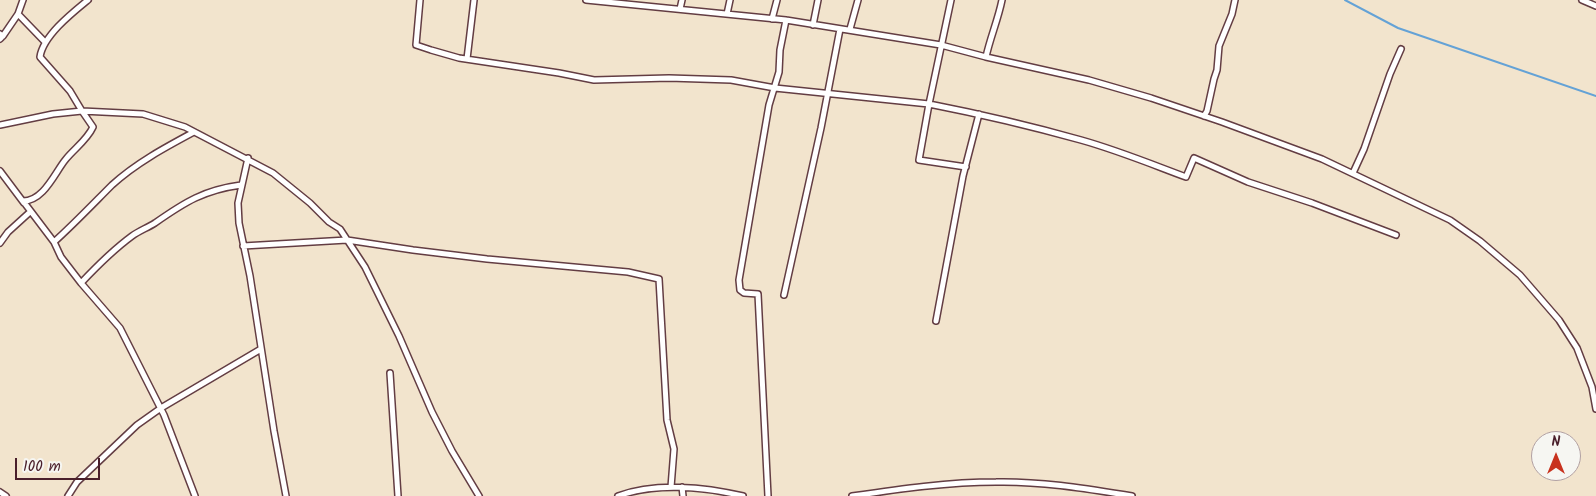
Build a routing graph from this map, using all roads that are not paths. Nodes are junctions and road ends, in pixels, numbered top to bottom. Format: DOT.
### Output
graph roads {
  1 [pos="23,0"];
  2 [pos="88,0"];
  3 [pos="420,0"];
  4 [pos="474,0"];
  5 [pos="586,0"];
  6 [pos="682,0"];
  7 [pos="730,0"];
  8 [pos="778,0"];
  9 [pos="818,0"];
  10 [pos="858,0"];
  11 [pos="951,0"];
  12 [pos="1002,0"];
  13 [pos="1235,0"];
  14 [pos="1582,0"];
  15 [pos="1596,6"];
  16 [pos="680,8"];
  17 [pos="18,14"];
  18 [pos="727,14"];
  19 [pos="772,20"];
  20 [pos="786,20"];
  21 [pos="813,25"];
  22 [pos="840,29"];
  23 [pos="850,29"];
  24 [pos="1,36"];
  25 [pos="45,42"];
  26 [pos="941,45"];
  27 [pos="1401,49"];
  28 [pos="986,57"];
  29 [pos="467,59"];
  30 [pos="775,88"];
  31 [pos="828,94"];
  32 [pos="929,104"];
  33 [pos="82,111"];
  34 [pos="979,114"];
  35 [pos="1204,116"];
  36 [pos="0,125"];
  37 [pos="194,132"];
  38 [pos="248,158"];
  39 [pos="966,167"];
  40 [pos="0,171"];
  41 [pos="1353,173"];
  42 [pos="241,185"];
  43 [pos="25,206"];
  44 [pos="30,212"];
  45 [pos="1396,235"];
  46 [pos="347,240"];
  47 [pos="54,242"];
  48 [pos="0,243"];
  49 [pos="243,246"];
  50 [pos="81,283"];
  51 [pos="784,295"];
  52 [pos="936,321"];
  53 [pos="260,349"];
  54 [pos="390,373"];
  55 [pos="161,408"];
  56 [pos="1596,409"];
  57 [pos="671,487"];
  58 [pos="682,487"];
  59 [pos="0,492"];
  60 [pos="6,496"];
  61 [pos="68,496"];
  62 [pos="195,496"];
  63 [pos="286,496"];
  64 [pos="398,496"];
  65 [pos="479,496"];
  66 [pos="618,496"];
  67 [pos="683,496"];
  68 [pos="743,496"];
  69 [pos="768,496"];
  70 [pos="852,496"];
  71 [pos="1132,496"];
  1 -- 17 [label="street"];
  2 -- 25 [label="street"];
  3 -- 29 [label="street"];
  4 -- 29 [label="street"];
  5 -- 16 [label="street"];
  6 -- 16 [label="street"];
  7 -- 18 [label="street"];
  8 -- 19 [label="street"];
  9 -- 21 [label="street"];
  10 -- 23 [label="street"];
  11 -- 26 [label="street"];
  12 -- 28 [label="street"];
  13 -- 35 [label="street"];
  14 -- 15 [label="street"];
  16 -- 18 [label="street"];
  17 -- 24 [label="street"];
  17 -- 25 [label="street"];
  18 -- 19 [label="street"];
  19 -- 20 [label="street"];
  20 -- 21 [label="street"];
  20 -- 30 [label="street"];
  21 -- 22 [label="street"];
  22 -- 23 [label="street"];
  22 -- 31 [label="street"];
  23 -- 26 [label="street"];
  25 -- 33 [label="street"];
  26 -- 28 [label="street"];
  26 -- 32 [label="street"];
  27 -- 41 [label="street"];
  28 -- 35 [label="street"];
  29 -- 30 [label="street"];
  30 -- 31 [label="street"];
  30 -- 69 [label="street"];
  31 -- 32 [label="street"];
  31 -- 51 [label="street"];
  32 -- 34 [label="street"];
  32 -- 39 [label="street"];
  33 -- 36 [label="street"];
  33 -- 37 [label="street"];
  33 -- 43 [label="street"];
  34 -- 39 [label="street"];
  34 -- 45 [label="street"];
  35 -- 41 [label="street"];
  37 -- 38 [label="street"];
  37 -- 47 [label="street"];
  38 -- 42 [label="street"];
  38 -- 46 [label="street"];
  39 -- 52 [label="street"];
  40 -- 43 [label="street"];
  41 -- 56 [label="street"];
  42 -- 49 [label="street"];
  42 -- 50 [label="street"];
  43 -- 44 [label="street"];
  44 -- 47 [label="street"];
  44 -- 48 [label="street"];
  46 -- 49 [label="street"];
  46 -- 57 [label="street"];
  46 -- 65 [label="street"];
  47 -- 50 [label="street"];
  49 -- 53 [label="street"];
  50 -- 55 [label="street"];
  53 -- 55 [label="street"];
  53 -- 63 [label="street"];
  54 -- 64 [label="street"];
  55 -- 61 [label="street"];
  55 -- 62 [label="street"];
  57 -- 58 [label="street"];
  57 -- 66 [label="street"];
  58 -- 67 [label="street"];
  58 -- 68 [label="street"];
  59 -- 60 [label="street"];
  70 -- 71 [label="street"];
}
